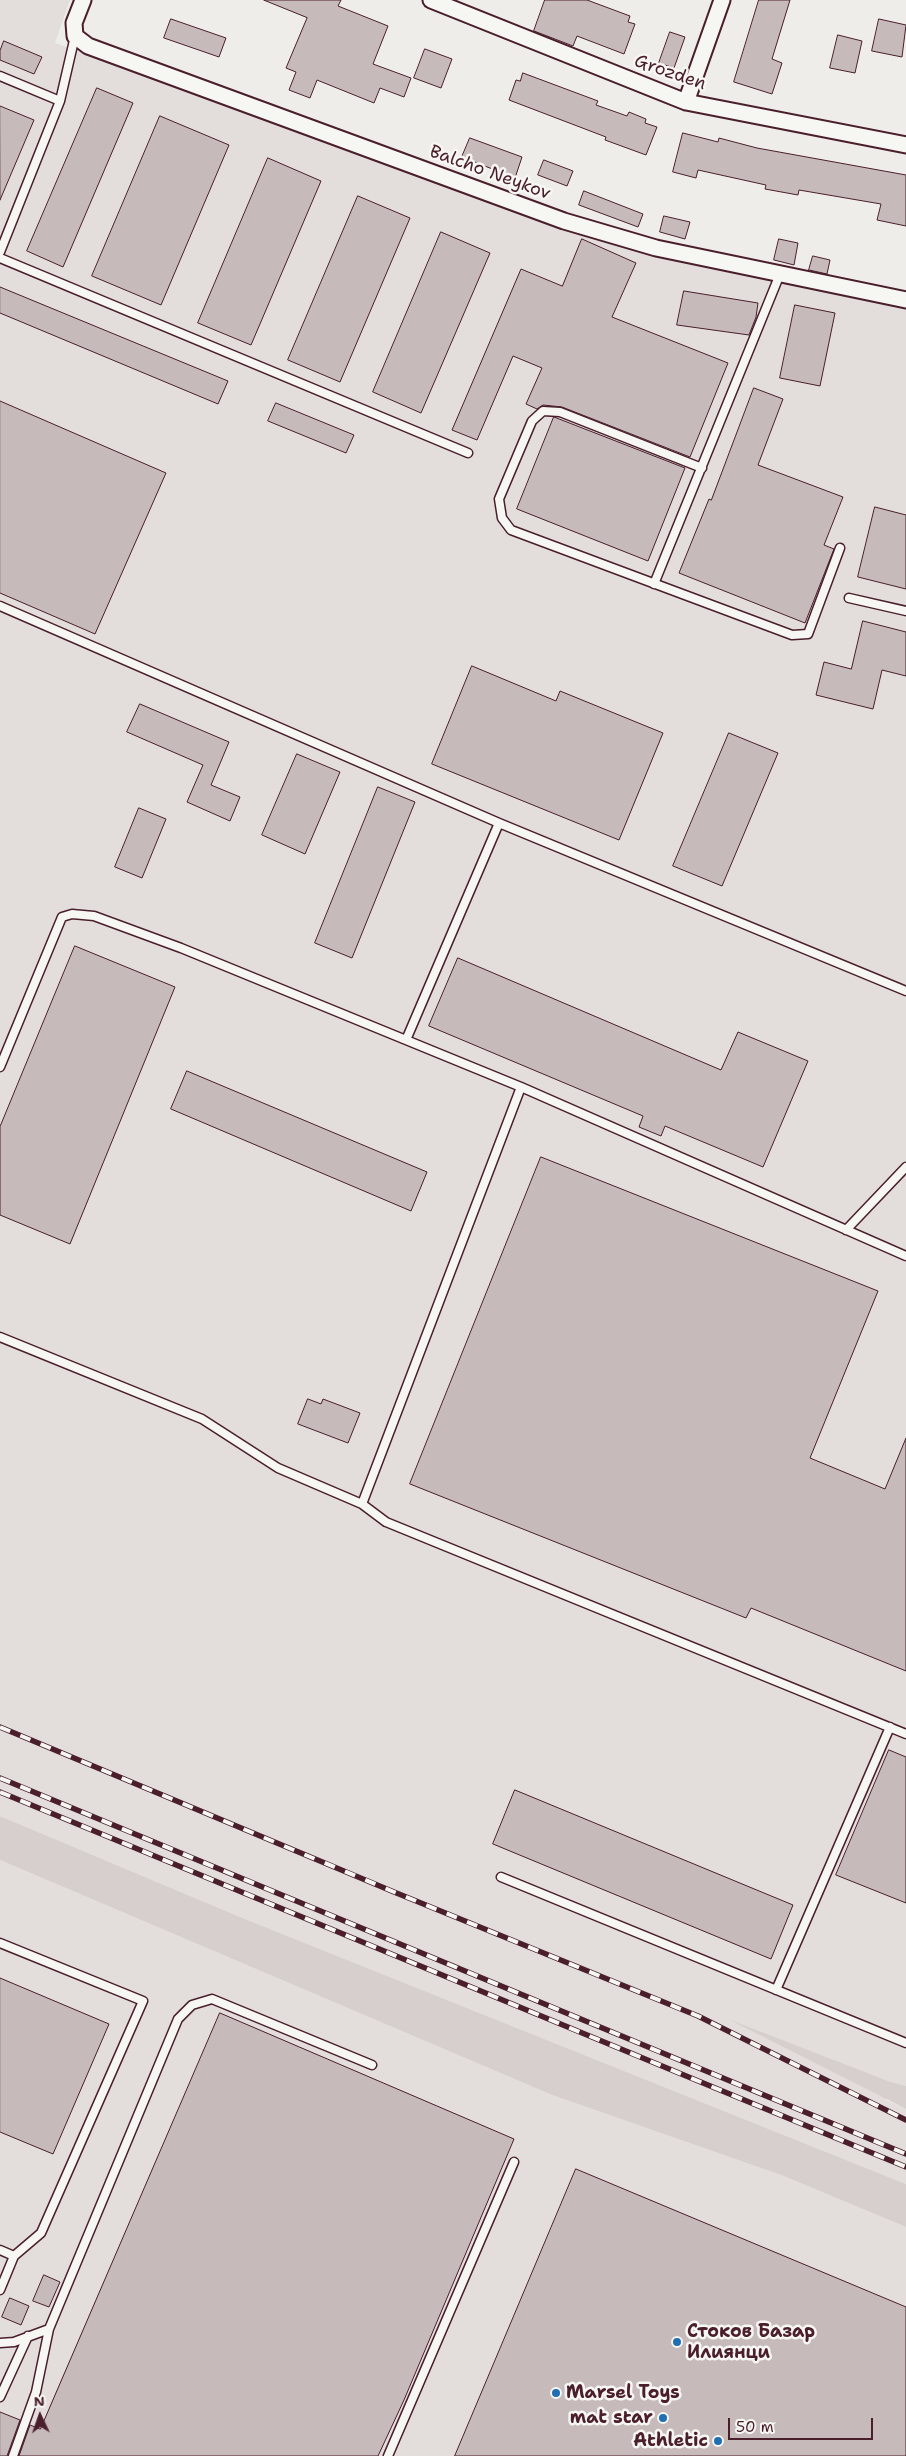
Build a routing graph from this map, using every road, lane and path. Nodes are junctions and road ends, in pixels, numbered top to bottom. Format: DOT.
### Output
graph roads {
  1 [pos="83,0"];
  2 [pos="431,0"];
  3 [pos="722,0"];
  4 [pos="75,36"];
  5 [pos="0,76"];
  6 [pos="60,101"];
  7 [pos="686,102"];
  8 [pos="906,145"];
  9 [pos="0,252"];
  10 [pos="0,258"];
  11 [pos="780,274"];
  12 [pos="906,300"];
  13 [pos="468,453"];
  14 [pos="702,468"];
  15 [pos="840,548"];
  16 [pos="654,584"];
  17 [pos="849,598"];
  18 [pos="0,606"];
  19 [pos="906,611"];
  20 [pos="499,823"];
  21 [pos="906,991"];
  22 [pos="406,1040"];
  23 [pos="0,1067"];
  24 [pos="521,1087"];
  25 [pos="906,1167"];
  26 [pos="846,1230"];
  27 [pos="906,1256"];
  28 [pos="0,1337"];
  29 [pos="362,1504"];
  30 [pos="890,1727"];
  31 [pos="906,1733"];
  32 [pos="501,1877"];
  33 [pos="0,1943"];
  34 [pos="776,1990"];
  35 [pos="906,2043"];
  36 [pos="372,2065"];
  37 [pos="514,2162"];
  38 [pos="0,2250"];
  39 [pos="14,2256"];
  40 [pos="0,2290"];
  41 [pos="49,2329"];
  42 [pos="28,2336"];
  43 [pos="0,2343"];
  44 [pos="0,2397"];
  45 [pos="13,2456"];
  46 [pos="388,2456"];
  1 -- 4 [label="street"];
  2 -- 7 [label="street, Grozden"];
  3 -- 7 [label="street"];
  4 -- 6 [label="lane"];
  4 -- 11 [label="street, Balcho Neykov"];
  5 -- 6 [label="lane"];
  6 -- 9 [label="lane"];
  7 -- 8 [label="street, Grozden"];
  10 -- 13 [label="lane"];
  11 -- 12 [label="street, Balcho Neykov"];
  11 -- 14 [label="lane"];
  14 -- 16 [label="lane"];
  14 -- 16 [label="lane"];
  15 -- 16 [label="lane"];
  17 -- 19 [label="lane"];
  18 -- 20 [label="lane"];
  20 -- 21 [label="lane"];
  20 -- 22 [label="lane"];
  22 -- 23 [label="lane"];
  22 -- 24 [label="lane"];
  24 -- 26 [label="lane"];
  24 -- 29 [label="lane"];
  25 -- 26 [label="lane"];
  26 -- 27 [label="lane"];
  28 -- 29 [label="lane"];
  29 -- 30 [label="lane"];
  30 -- 31 [label="lane"];
  30 -- 34 [label="lane"];
  32 -- 34 [label="lane"];
  33 -- 39 [label="lane"];
  34 -- 35 [label="lane"];
  36 -- 41 [label="lane"];
  37 -- 46 [label="lane"];
  38 -- 39 [label="lane"];
  39 -- 40 [label="lane"];
  41 -- 42 [label="lane"];
  41 -- 45 [label="lane"];
  42 -- 43 [label="lane"];
  42 -- 44 [label="lane"];
}
